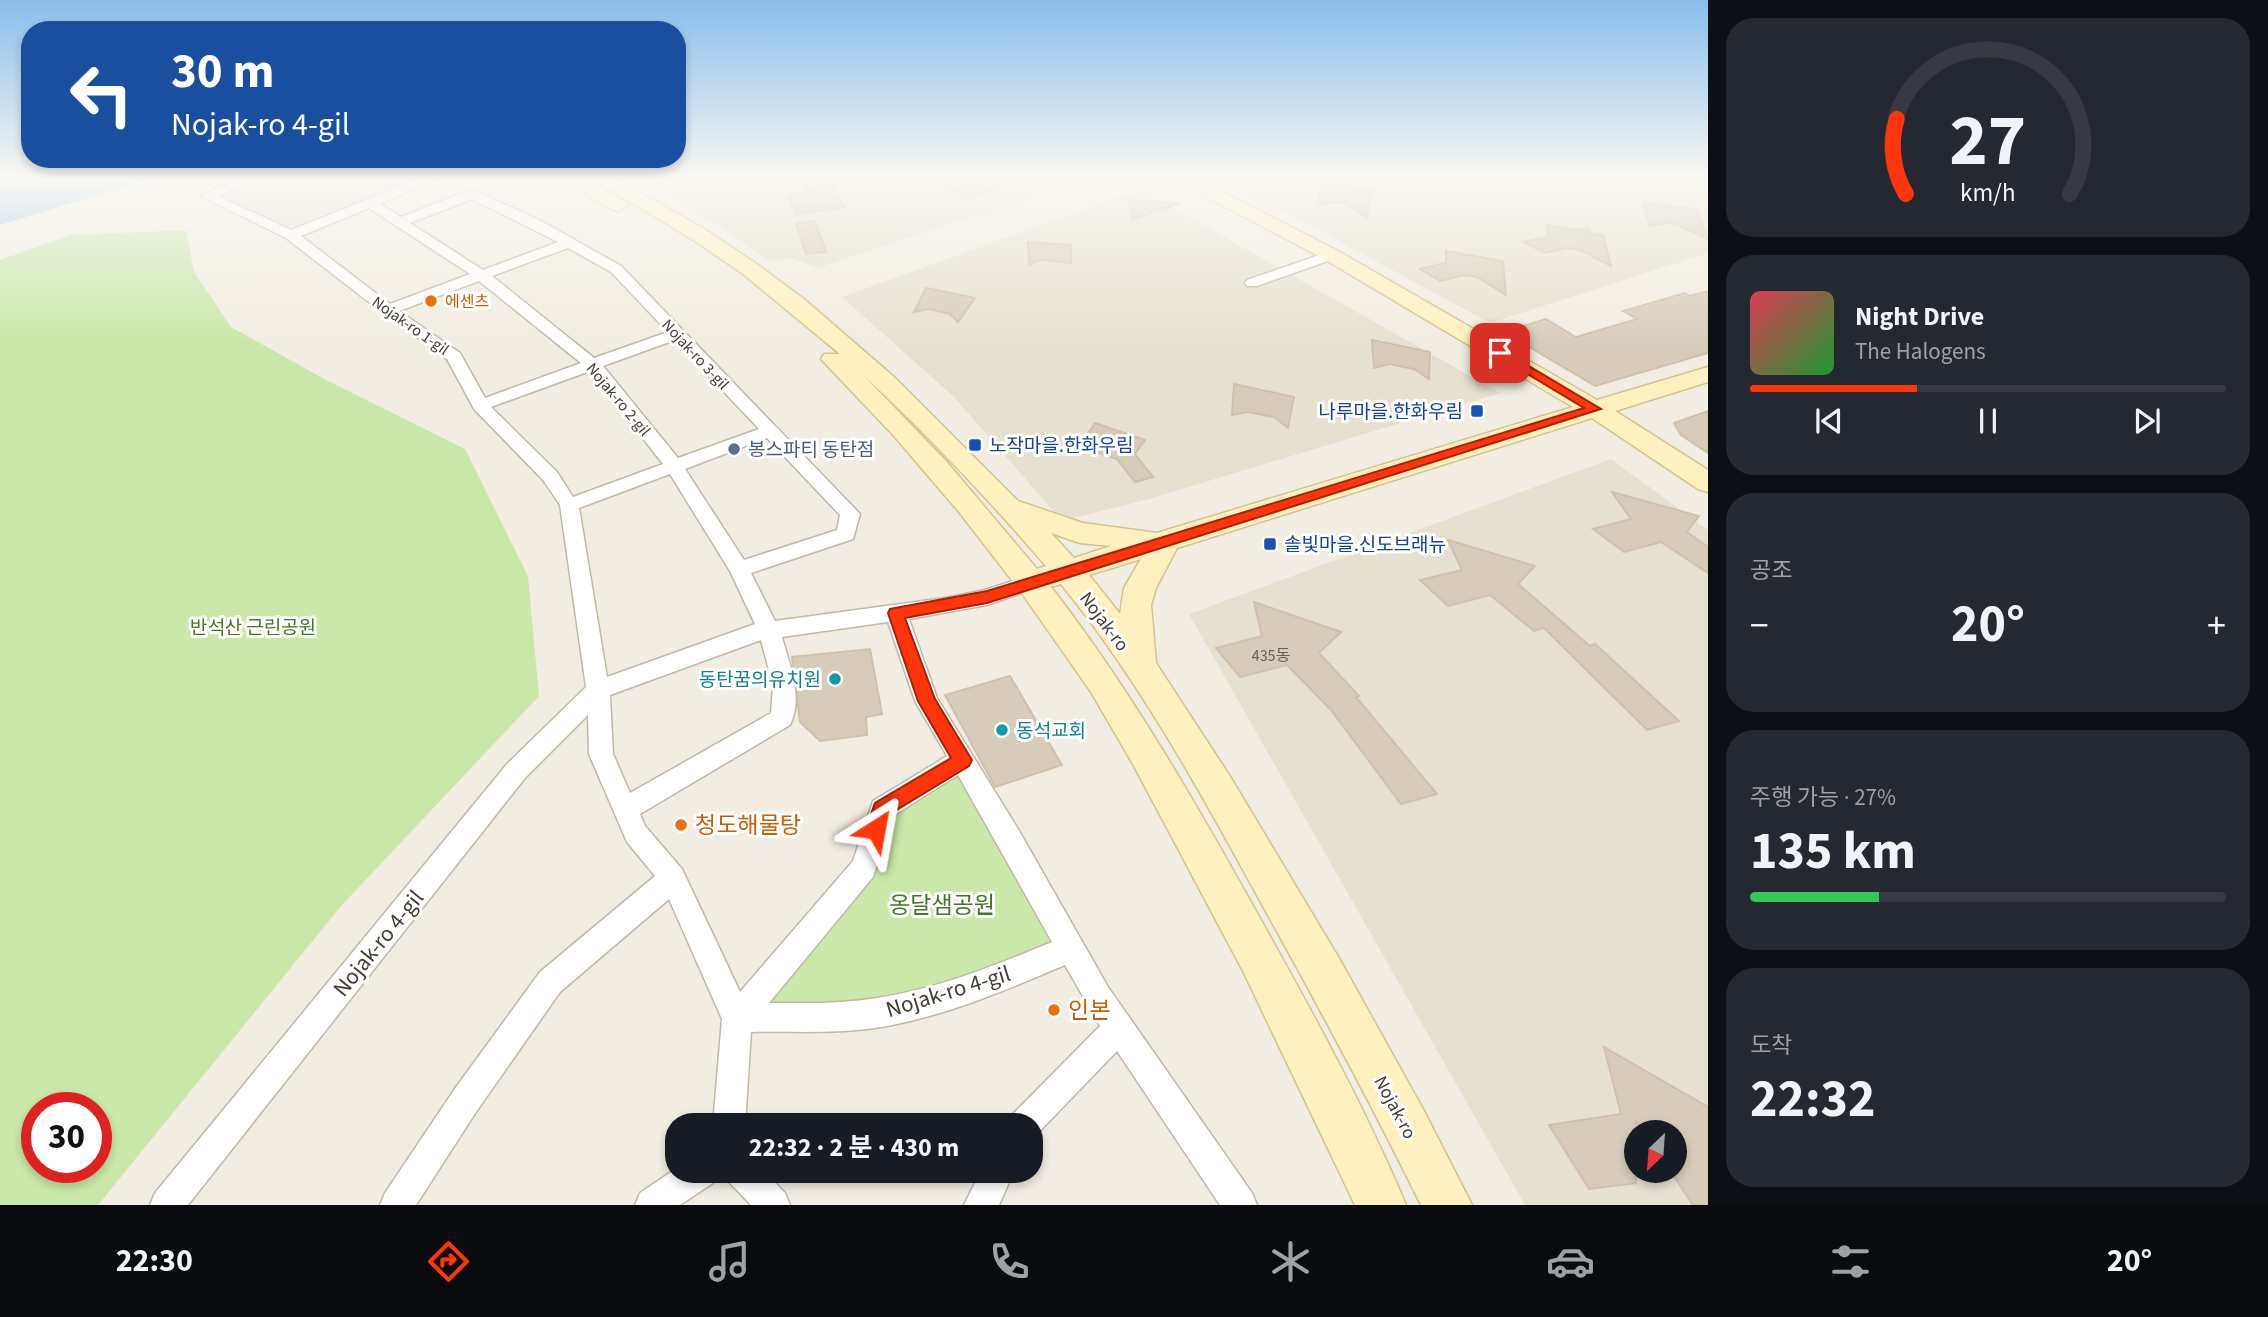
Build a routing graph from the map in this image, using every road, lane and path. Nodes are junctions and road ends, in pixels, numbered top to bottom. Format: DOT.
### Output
graph roads {
  1 [pos="419,234"];
  2 [pos="553,234"];
  3 [pos="668,234"];
  4 [pos="697,234"];
  5 [pos="1290,234"];
  6 [pos="291,235"];
  7 [pos="568,243"];
  8 [pos="1331,255"];
  9 [pos="481,275"];
  10 [pos="1252,283"];
  11 [pos="388,310"];
  12 [pos="677,334"];
  13 [pos="593,366"];
  14 [pos="1708,374"];
  15 [pos="480,405"];
  16 [pos="1595,409"];
  17 [pos="769,431"];
  18 [pos="675,467"];
  19 [pos="1708,483"];
  20 [pos="569,505"];
  21 [pos="1007,506"];
  22 [pos="976,515"];
  23 [pos="1166,541"];
  24 [pos="738,569"];
  25 [pos="1066,572"];
  26 [pos="1031,582"];
  27 [pos="896,613"];
  28 [pos="769,629"];
  29 [pos="1140,669"];
  30 [pos="1097,674"];
  31 [pos="598,690"];
  32 [pos="962,760"];
  33 [pos="625,809"];
  34 [pos="673,878"];
  35 [pos="1070,948"];
  36 [pos="737,1018"];
  37 [pos="1119,1028"];
  38 [pos="730,1113"];
  39 [pos="1036,1113"];
  40 [pos="684,1183"];
  41 [pos="754,1183"];
  42 [pos="992,1183"];
  43 [pos="167,1205"];
  44 [pos="397,1205"];
  45 [pos="652,1205"];
  46 [pos="773,1205"];
  47 [pos="981,1205"];
  48 [pos="1240,1205"];
  49 [pos="1381,1205"];
  50 [pos="1447,1205"];
  1 -- 9 [label="street, Nojak-ro 2-gil"];
  2 -- 7 [label="street, Nojak-ro 3-gil"];
  3 -- 22 [label="street, Nojak-ro"];
  4 -- 21 [label="street, Nojak-ro"];
  5 -- 8 [label="street"];
  6 -- 11 [label="street, Nojak-ro 1-gil"];
  7 -- 9 [label="street"];
  7 -- 12 [label="street, Nojak-ro 3-gil"];
  8 -- 10 [label="street"];
  8 -- 16 [label="street"];
  9 -- 11 [label="street"];
  9 -- 13 [label="street, Nojak-ro 2-gil"];
  11 -- 15 [label="street, Nojak-ro 1-gil"];
  12 -- 13 [label="street"];
  12 -- 17 [label="street, Nojak-ro 3-gil"];
  13 -- 15 [label="street"];
  13 -- 18 [label="street, Nojak-ro 2-gil"];
  14 -- 16 [label="street"];
  15 -- 20 [label="street, Nojak-ro 1-gil"];
  16 -- 19 [label="street"];
  16 -- 23 [label="street"];
  17 -- 18 [label="street"];
  17 -- 24 [label="street, Nojak-ro 3-gil"];
  18 -- 20 [label="street"];
  18 -- 24 [label="street, Nojak-ro 2-gil"];
  20 -- 31 [label="street, Nojak-ro 1-gil"];
  21 -- 22 [label="street"];
  21 -- 23 [label="street"];
  21 -- 25 [label="street, Nojak-ro"];
  22 -- 26 [label="street, Nojak-ro"];
  23 -- 25 [label="street"];
  23 -- 29 [label="street"];
  24 -- 28 [label="street, Nojak-ro 2-gil"];
  25 -- 26 [label="street"];
  25 -- 29 [label="street, Nojak-ro"];
  26 -- 27 [label="street, Nojak-ro 4-gil"];
  26 -- 30 [label="street, Nojak-ro"];
  27 -- 28 [label="street, Nojak-ro 4-gil"];
  27 -- 32 [label="street"];
  28 -- 31 [label="street, Nojak-ro 4-gil"];
  28 -- 33 [label="street"];
  29 -- 30 [label="street"];
  29 -- 50 [label="street, Nojak-ro"];
  30 -- 49 [label="street, Nojak-ro"];
  31 -- 33 [label="street"];
  31 -- 43 [label="street, Nojak-ro 4-gil"];
  32 -- 35 [label="street"];
  32 -- 36 [label="street"];
  33 -- 34 [label="street"];
  34 -- 36 [label="street"];
  34 -- 44 [label="street"];
  35 -- 36 [label="street, Nojak-ro 4-gil"];
  35 -- 37 [label="street"];
  36 -- 38 [label="street"];
  37 -- 39 [label="street"];
  37 -- 48 [label="street"];
  40 -- 45 [label="street"];
  41 -- 46 [label="street"];
  42 -- 47 [label="street"];
}
